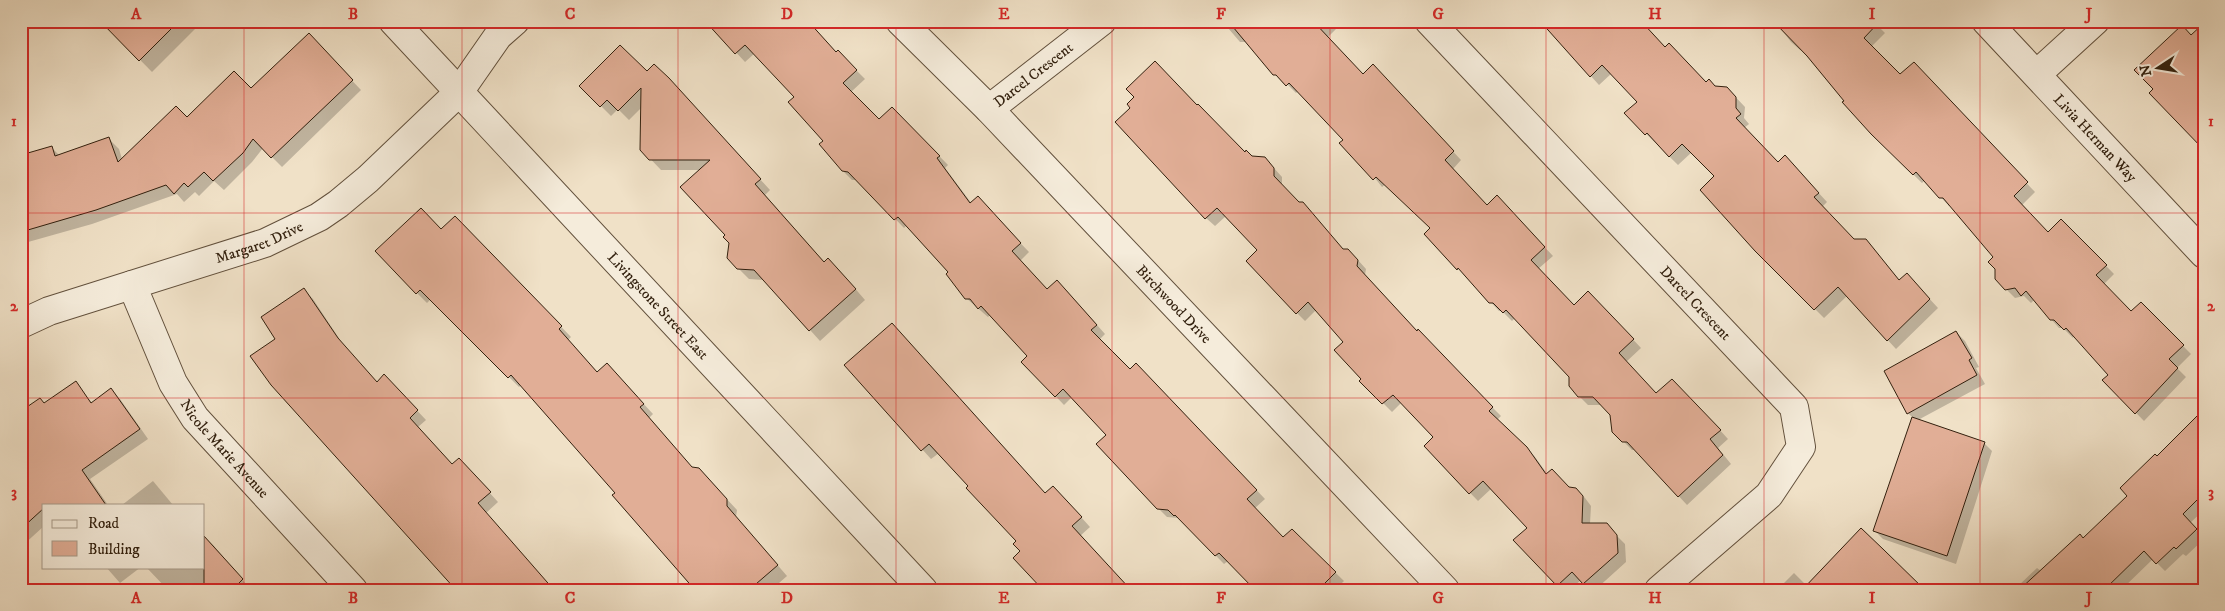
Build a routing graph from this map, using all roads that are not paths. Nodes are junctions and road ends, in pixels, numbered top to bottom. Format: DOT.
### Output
graph roads {
  1 [pos="393,21"];
  2 [pos="515,21"];
  3 [pos="900,21"];
  4 [pos="1102,21"];
  5 [pos="1429,21"];
  6 [pos="1986,21"];
  7 [pos="2095,21"];
  8 [pos="2037,74"];
  9 [pos="460,92"];
  10 [pos="989,109"];
  11 [pos="2204,254"];
  12 [pos="132,285"];
  13 [pos="21,324"];
  14 [pos="353,590"];
  15 [pos="923,590"];
  16 [pos="1445,590"];
  17 [pos="1659,590"];
  1 -- 9 [label="street, Livingstone Street East"];
  2 -- 9 [label="street, Margaret Drive"];
  3 -- 10 [label="street, Birchwood Drive"];
  4 -- 10 [label="street, Darcel Crescent"];
  5 -- 17 [label="street, Darcel Crescent"];
  6 -- 8 [label="street, Livia Herman Way"];
  7 -- 8 [label="street"];
  8 -- 11 [label="street, Livia Herman Way"];
  9 -- 12 [label="street, Margaret Drive"];
  9 -- 15 [label="street, Livingstone Street East"];
  10 -- 16 [label="street, Birchwood Drive"];
  12 -- 13 [label="street, Margaret Drive"];
  12 -- 14 [label="street, Nicole Marie Avenue"];
}
